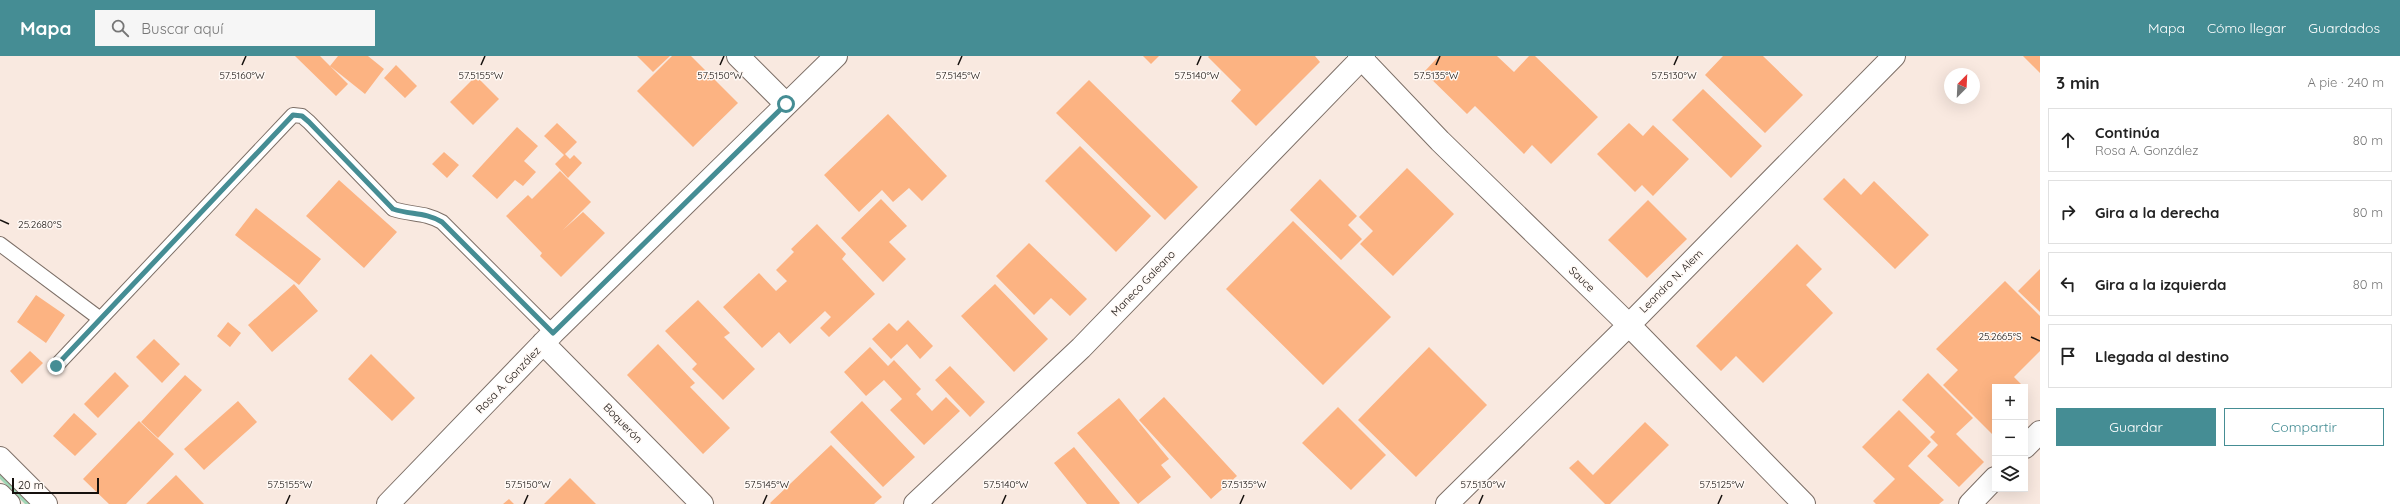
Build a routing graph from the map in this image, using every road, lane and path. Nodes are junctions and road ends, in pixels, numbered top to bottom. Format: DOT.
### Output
graph roads {
  1 [pos="738,56"];
  2 [pos="836,56"];
  3 [pos="1894,56"];
  4 [pos="1361,57"];
  5 [pos="786,104"];
  6 [pos="0,244"];
  7 [pos="99,318"];
  8 [pos="1628,325"];
  9 [pos="548,338"];
  10 [pos="56,366"];
  11 [pos="2040,432"];
  12 [pos="2028,445"];
  13 [pos="0,458"];
  14 [pos="1992,481"];
  15 [pos="0,495"];
  16 [pos="10,504"];
  17 [pos="46,504"];
  18 [pos="388,504"];
  19 [pos="702,504"];
  20 [pos="915,504"];
  21 [pos="1447,504"];
  22 [pos="1804,504"];
  23 [pos="1970,504"];
  1 -- 5 [label="street"];
  2 -- 5 [label="street, Rosa A. González"];
  3 -- 8 [label="street, Leandro N. Alem"];
  4 -- 8 [label="street, Sauce"];
  4 -- 20 [label="street, Maneco Galeano"];
  5 -- 9 [label="street, Rosa A. González"];
  6 -- 7 [label="lane"];
  7 -- 9 [label="lane"];
  7 -- 10 [label="lane"];
  8 -- 21 [label="street, Leandro N. Alem"];
  8 -- 22 [label="street, Sauce"];
  9 -- 18 [label="street, Rosa A. González"];
  9 -- 19 [label="street, Boquerón"];
  11 -- 12 [label="street"];
  13 -- 17 [label="street"];
  14 -- 23 [label="street"];
  15 -- 16 [label="street"];
}
